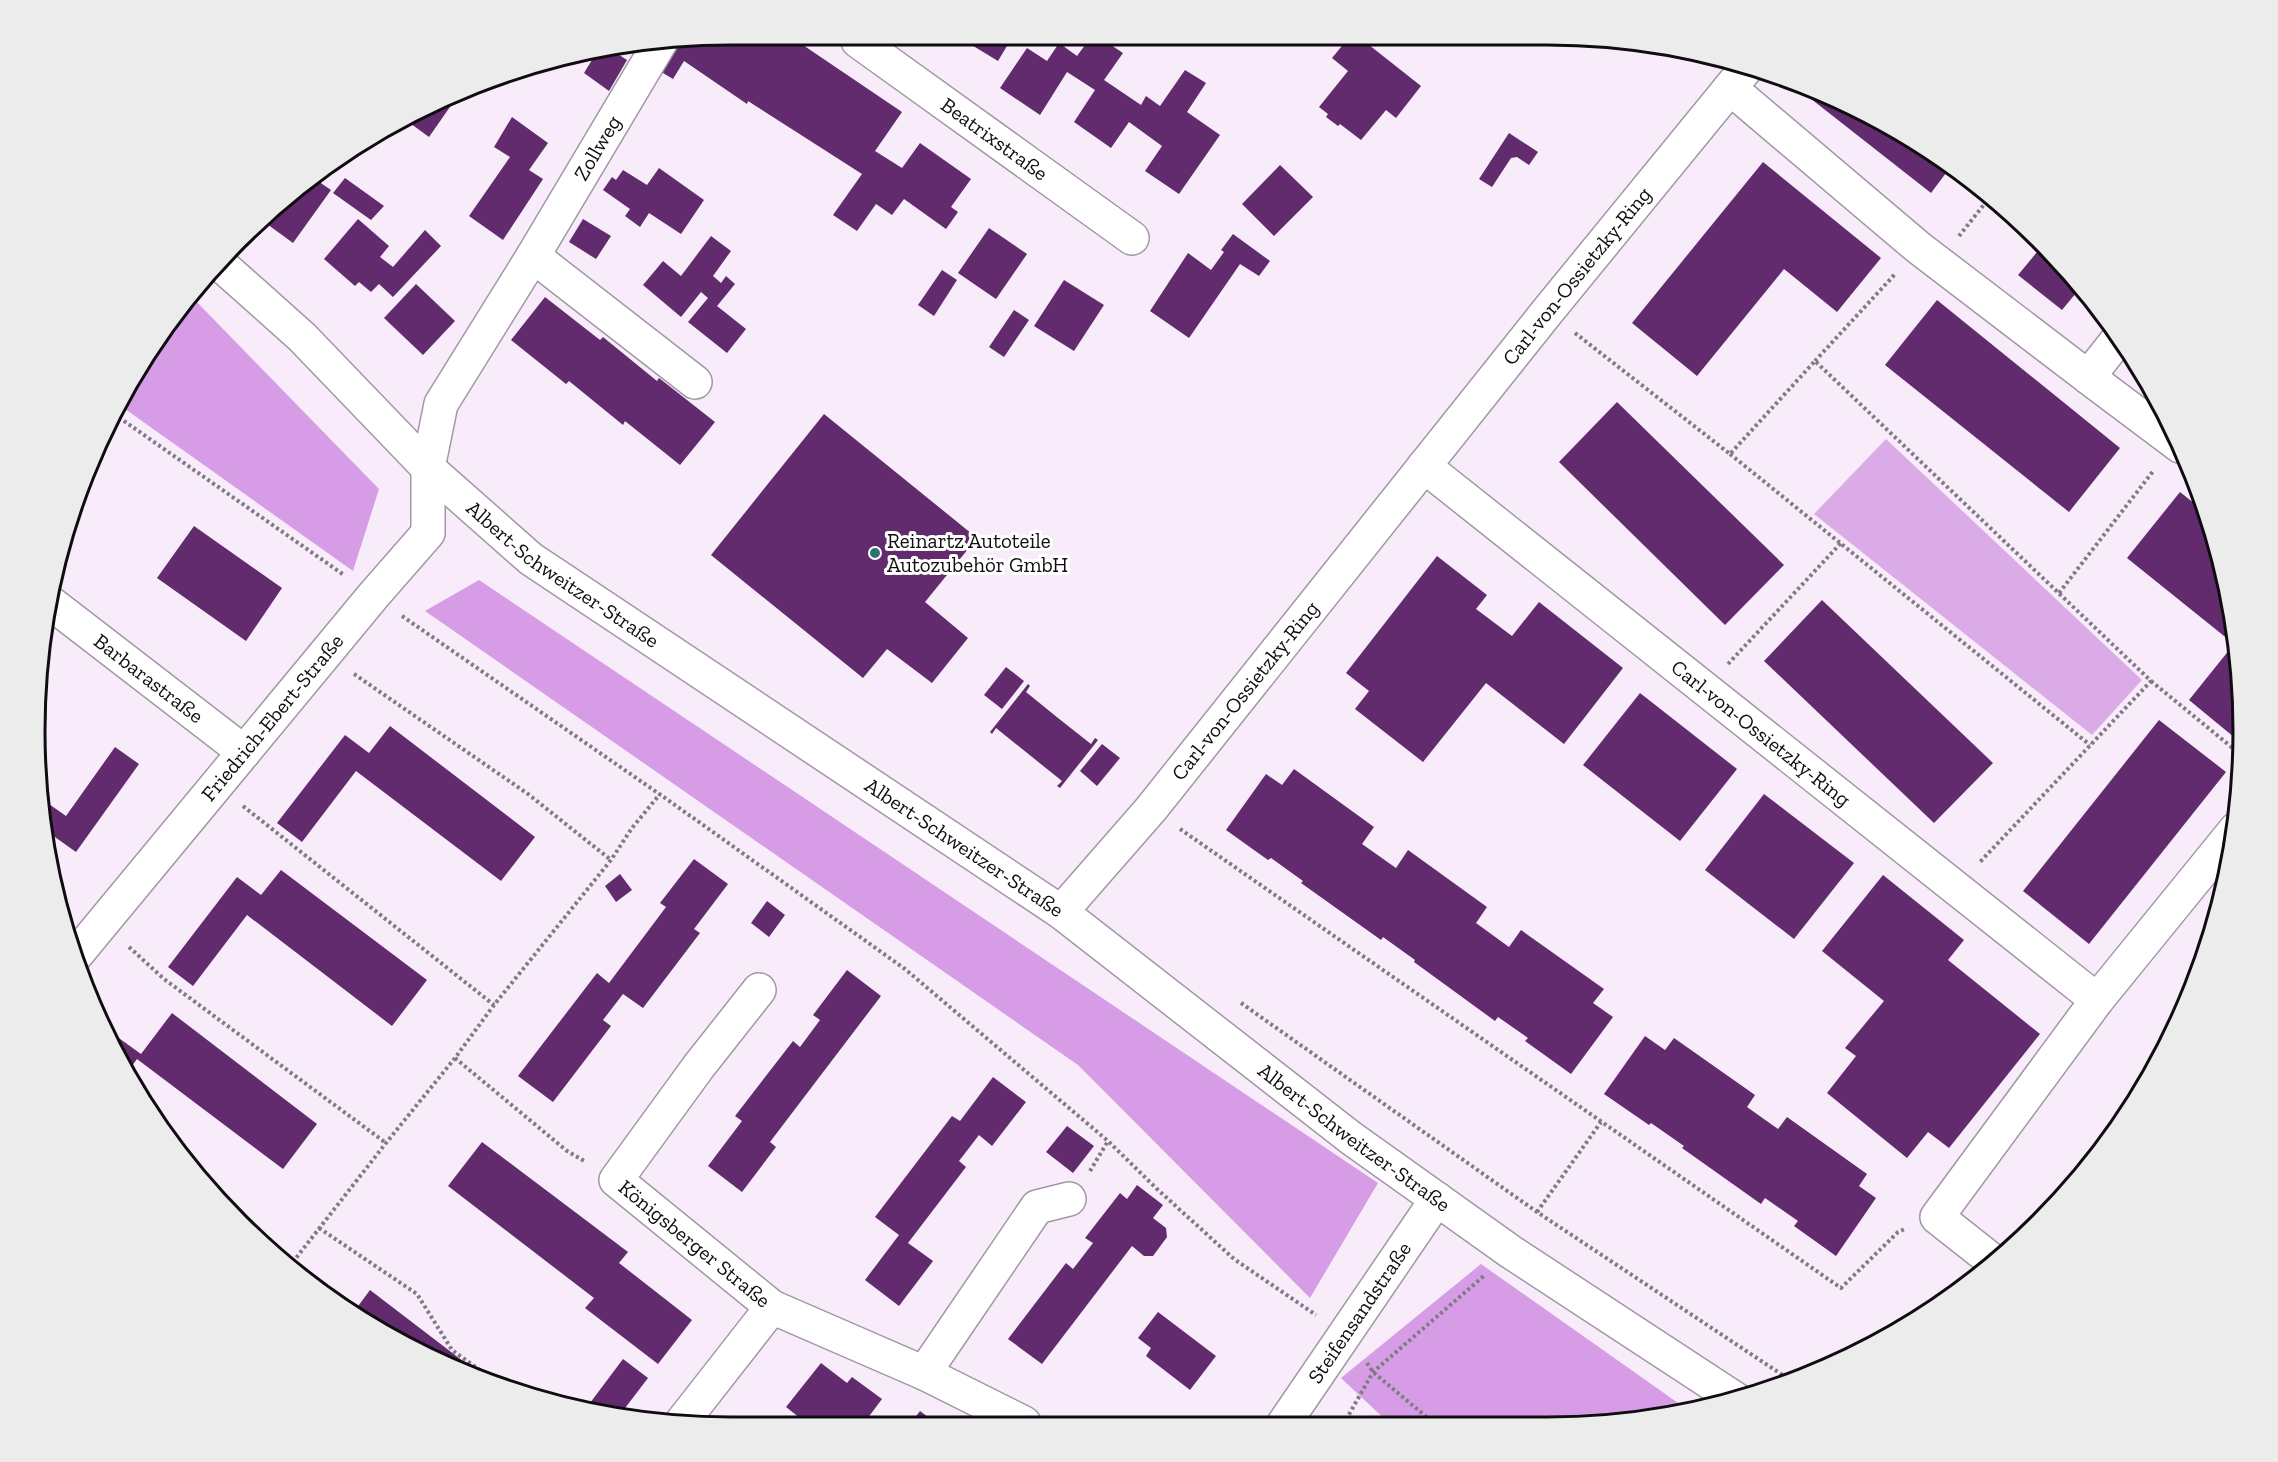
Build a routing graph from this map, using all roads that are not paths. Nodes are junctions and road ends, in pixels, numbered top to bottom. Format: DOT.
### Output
graph roads {
  1 [pos="865,45"];
  2 [pos="655,49"];
  3 [pos="1739,77"];
  4 [pos="1132,238"];
  5 [pos="532,256"];
  6 [pos="225,268"];
  7 [pos="2113,345"];
  8 [pos="2088,377"];
  9 [pos="695,382"];
  10 [pos="2165,434"];
  11 [pos="1424,466"];
  12 [pos="428,468"];
  13 [pos="56,607"];
  14 [pos="244,752"];
  15 [pos="2223,845"];
  16 [pos="1061,912"];
  17 [pos="80,950"];
  18 [pos="759,990"];
  19 [pos="2097,1000"];
  20 [pos="1069,1199"];
  21 [pos="1437,1199"];
  22 [pos="1987,1257"];
  23 [pos="772,1306"];
  24 [pos="924,1373"];
  25 [pos="1727,1393"];
  26 [pos="687,1416"];
  27 [pos="1012,1417"];
  28 [pos="1289,1417"];
  1 -- 4 [label="street, Beatrixstraße"];
  2 -- 5 [label="street, Zollweg"];
  3 -- 8 [label="street, Carl-von-Ossietzky-Ring"];
  3 -- 11 [label="street, Carl-von-Ossietzky-Ring"];
  5 -- 9 [label="street"];
  5 -- 12 [label="street, Zollweg"];
  6 -- 12 [label="street, Albert-Schweitzer-Straße"];
  7 -- 8 [label="street"];
  8 -- 10 [label="street, Carl-von-Ossietzky-Ring"];
  11 -- 16 [label="street, Carl-von-Ossietzky-Ring"];
  11 -- 19 [label="street, Carl-von-Ossietzky-Ring"];
  12 -- 14 [label="street, Friedrich-Ebert-Straße"];
  12 -- 16 [label="street, Albert-Schweitzer-Straße"];
  13 -- 14 [label="street, Barbarastraße"];
  14 -- 17 [label="street, Friedrich-Ebert-Straße"];
  15 -- 19 [label="street"];
  16 -- 21 [label="street, Albert-Schweitzer-Straße"];
  18 -- 23 [label="street, Königsberger Straße"];
  19 -- 22 [label="street"];
  20 -- 24 [label="street"];
  21 -- 25 [label="street, Albert-Schweitzer-Straße"];
  21 -- 28 [label="street, Steifensandstraße"];
  23 -- 24 [label="street, Königsberger Straße"];
  23 -- 26 [label="street"];
  24 -- 27 [label="street, Königsberger Straße"];
}
